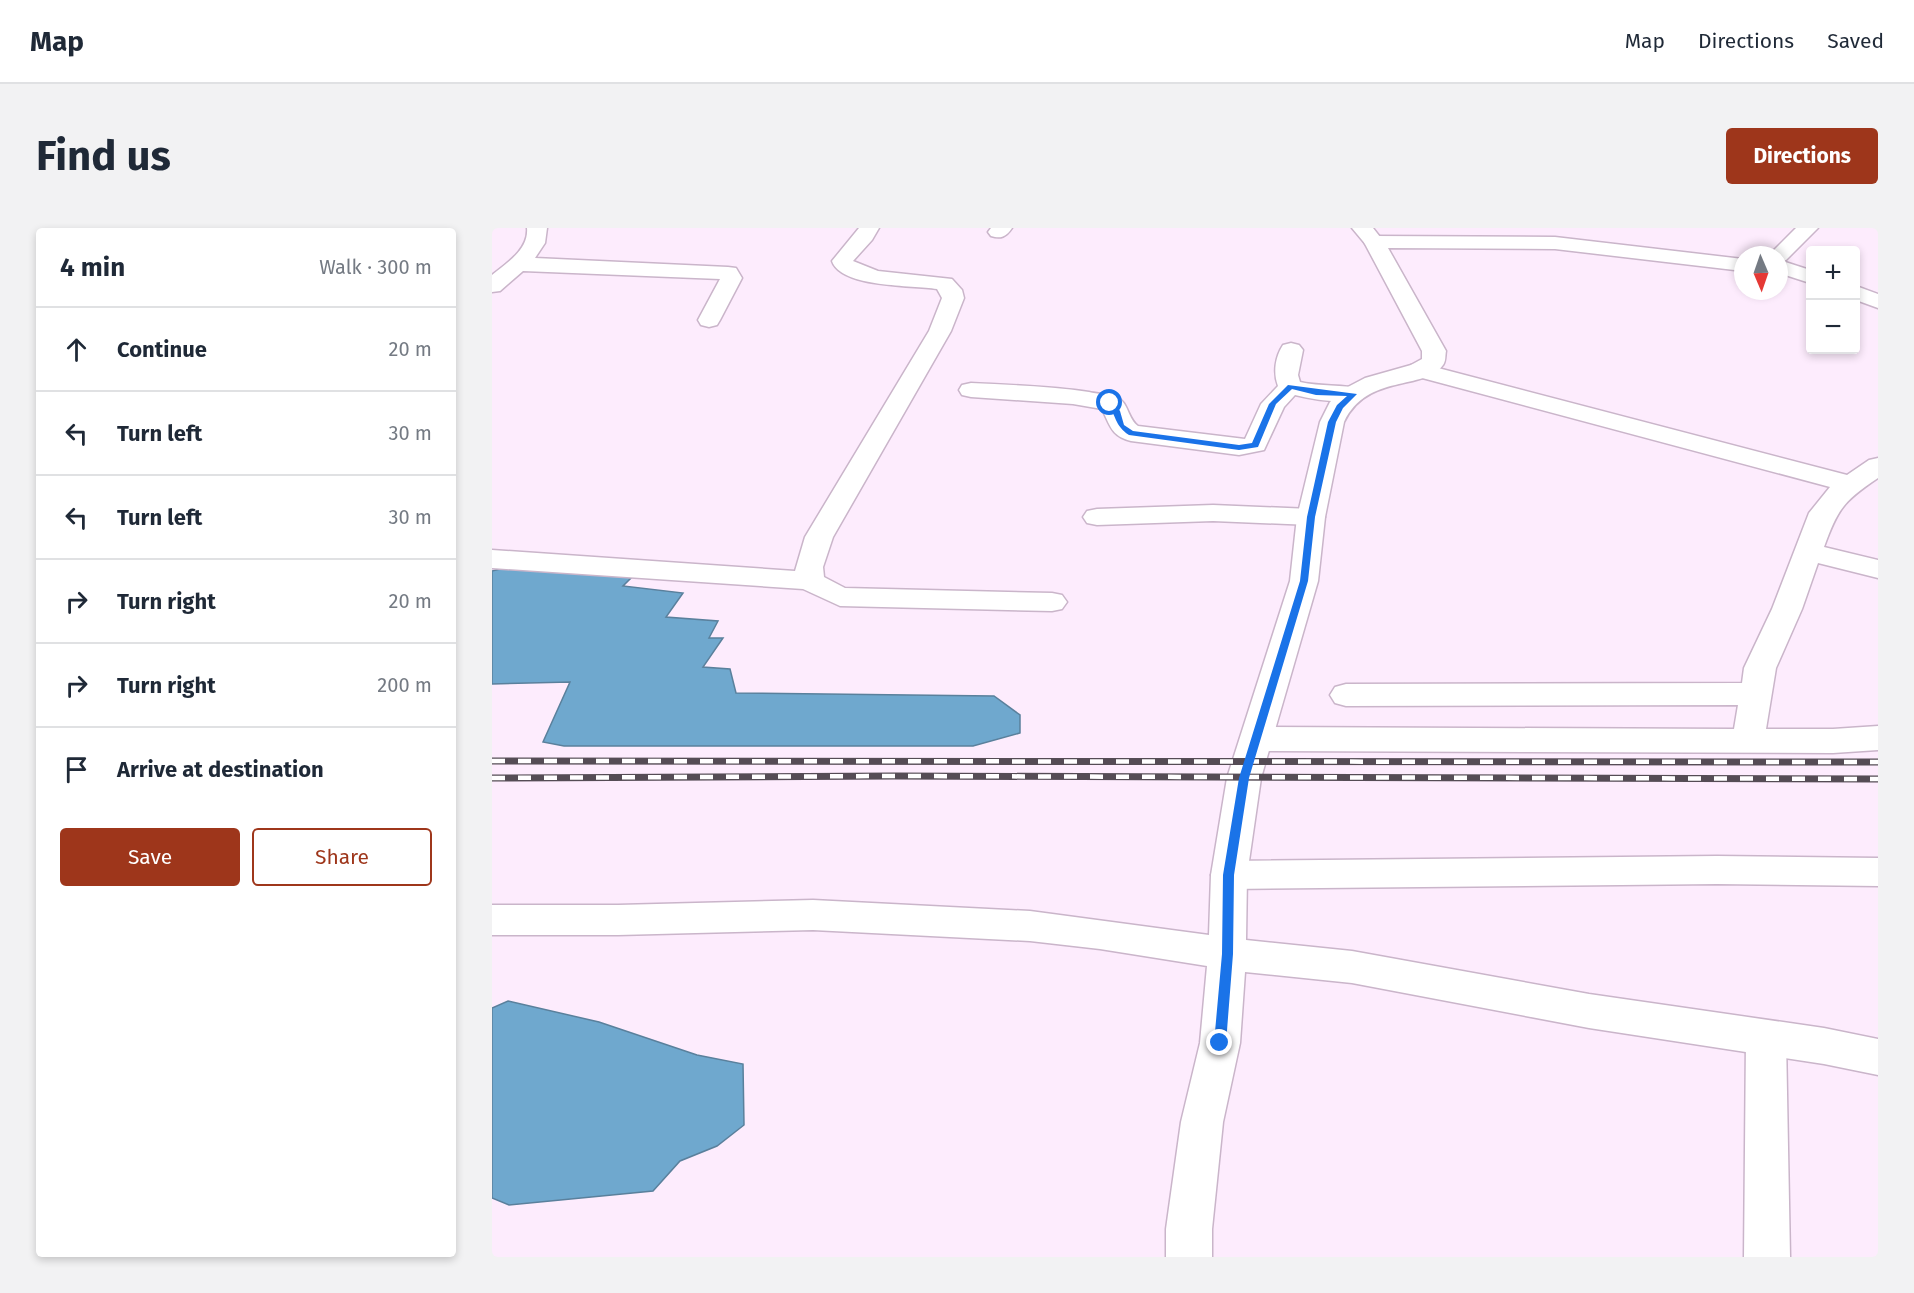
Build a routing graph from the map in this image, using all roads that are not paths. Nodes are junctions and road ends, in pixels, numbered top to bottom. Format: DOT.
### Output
graph roads {
  1 [pos="537,228"];
  2 [pos="869,228"];
  3 [pos="1808,228"];
  4 [pos="1368,235"];
  5 [pos="1788,247"];
  6 [pos="1734,263"];
  7 [pos="518,264"];
  8 [pos="1788,269"];
  9 [pos="1806,276"];
  10 [pos="492,286"];
  11 [pos="1860,294"];
  12 [pos="1878,301"];
  13 [pos="709,320"];
  14 [pos="1291,350"];
  15 [pos="1419,370"];
  16 [pos="1290,387"];
  17 [pos="971,390"];
  18 [pos="1353,394"];
  19 [pos="1878,466"];
  20 [pos="1851,484"];
  21 [pos="1097,517"];
  22 [pos="1311,517"];
  23 [pos="1808,552"];
  24 [pos="498,560"];
  25 [pos="1878,569"];
  26 [pos="810,581"];
  27 [pos="1052,602"];
  28 [pos="1755,694"];
  29 [pos="1346,695"];
  30 [pos="1878,738"];
  31 [pos="1256,739"];
  32 [pos="1748,741"];
  33 [pos="1878,872"];
  34 [pos="1229,875"];
  35 [pos="492,920"];
  36 [pos="1227,954"];
  37 [pos="1766,1038"];
  38 [pos="1878,1057"];
  39 [pos="1189,1257"];
  40 [pos="1767,1257"];
  1 -- 7 [label="street"];
  2 -- 26 [label="street"];
  3 -- 5 [label="street"];
  4 -- 6 [label="street"];
  4 -- 15 [label="street"];
  7 -- 10 [label="street"];
  7 -- 13 [label="street"];
  8 -- 9 [label="street"];
  11 -- 12 [label="street"];
  14 -- 16 [label="street"];
  15 -- 18 [label="street"];
  15 -- 20 [label="street"];
  16 -- 17 [label="street"];
  16 -- 18 [label="street"];
  18 -- 22 [label="street"];
  19 -- 20 [label="street"];
  20 -- 23 [label="street"];
  21 -- 22 [label="street"];
  22 -- 31 [label="street"];
  23 -- 25 [label="street"];
  23 -- 28 [label="street"];
  24 -- 26 [label="street"];
  26 -- 27 [label="street"];
  28 -- 29 [label="street"];
  28 -- 32 [label="street"];
  30 -- 32 [label="street"];
  31 -- 32 [label="street"];
  31 -- 34 [label="street"];
  33 -- 34 [label="street"];
  34 -- 36 [label="street"];
  35 -- 36 [label="street"];
  36 -- 37 [label="street"];
  36 -- 39 [label="street"];
  37 -- 38 [label="street"];
  37 -- 40 [label="street"];
}
